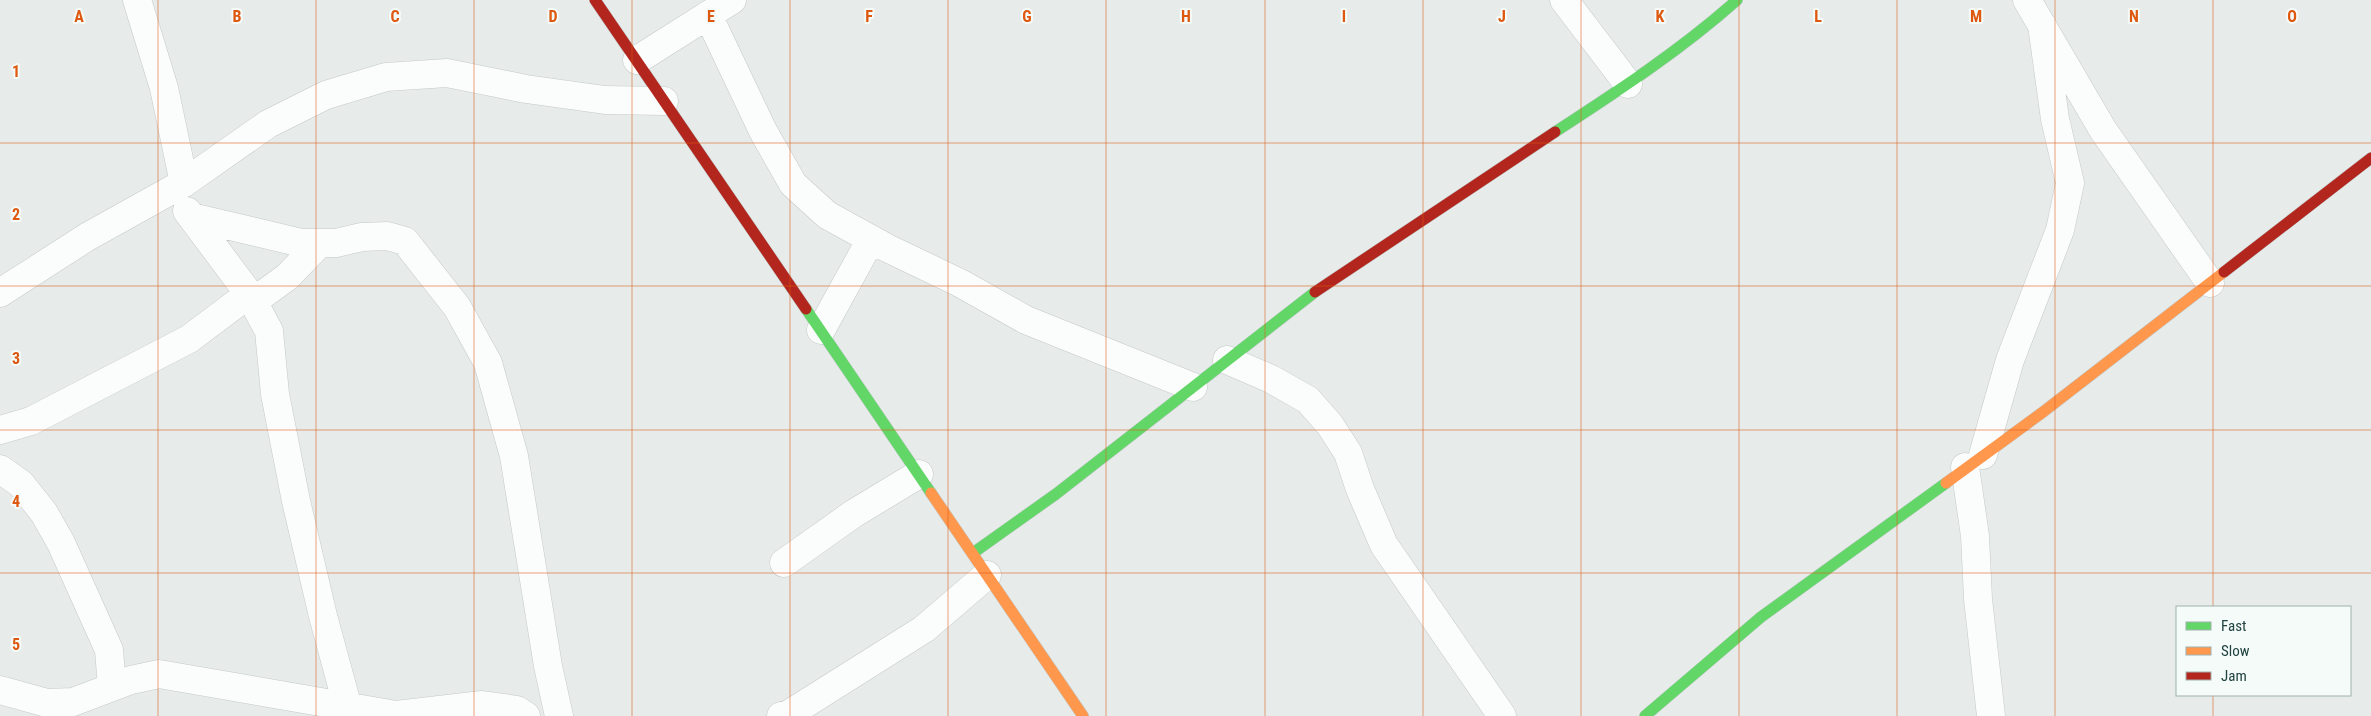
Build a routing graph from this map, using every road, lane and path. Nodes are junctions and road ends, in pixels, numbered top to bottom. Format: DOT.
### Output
graph roads {
  1 [pos="137,0"];
  2 [pos="595,0"];
  3 [pos="732,0"];
  4 [pos="1564,0"];
  5 [pos="1737,0"];
  6 [pos="2027,0"];
  7 [pos="708,15"];
  8 [pos="2042,25"];
  9 [pos="637,60"];
  10 [pos="1628,84"];
  11 [pos="664,101"];
  12 [pos="2371,158"];
  13 [pos="177,186"];
  14 [pos="192,217"];
  15 [pos="871,239"];
  16 [pos="320,243"];
  17 [pos="2210,283"];
  18 [pos="0,293"];
  19 [pos="251,297"];
  20 [pos="821,330"];
  21 [pos="1228,360"];
  22 [pos="1193,387"];
  23 [pos="0,430"];
  24 [pos="1974,461"];
  25 [pos="0,469"];
  26 [pos="919,474"];
  27 [pos="784,563"];
  28 [pos="980,564"];
  29 [pos="1987,685"];
  30 [pos="112,687"];
  31 [pos="0,690"];
  32 [pos="348,708"];
  33 [pos="52,709"];
  34 [pos="423,714"];
  35 [pos="526,716"];
  36 [pos="559,716"];
  37 [pos="782,716"];
  38 [pos="1083,716"];
  39 [pos="1502,716"];
  40 [pos="1645,716"];
  41 [pos="1991,716"];
  42 [pos="2010,716"];
  1 -- 13 [label="street"];
  2 -- 9 [label="street"];
  3 -- 7 [label="street"];
  4 -- 10 [label="street"];
  5 -- 10 [label="street"];
  6 -- 8 [label="street"];
  7 -- 9 [label="street"];
  7 -- 15 [label="street"];
  8 -- 17 [label="street"];
  8 -- 24 [label="street"];
  9 -- 11 [label="street"];
  10 -- 21 [label="street"];
  11 -- 13 [label="street"];
  11 -- 20 [label="street"];
  12 -- 17 [label="street"];
  13 -- 14 [label="street"];
  13 -- 18 [label="street"];
  14 -- 16 [label="street"];
  14 -- 19 [label="street"];
  15 -- 20 [label="street"];
  15 -- 22 [label="street"];
  16 -- 19 [label="street"];
  16 -- 36 [label="street"];
  17 -- 24 [label="street"];
  19 -- 23 [label="street"];
  19 -- 32 [label="street"];
  20 -- 26 [label="street"];
  21 -- 22 [label="street"];
  21 -- 39 [label="street"];
  22 -- 28 [label="street"];
  24 -- 29 [label="street"];
  24 -- 40 [label="street"];
  25 -- 30 [label="street"];
  26 -- 27 [label="street"];
  26 -- 28 [label="street"];
  28 -- 37 [label="street"];
  28 -- 38 [label="street"];
  29 -- 41 [label="street"];
  29 -- 42 [label="street"];
  30 -- 32 [label="street"];
  30 -- 33 [label="street"];
  31 -- 33 [label="street"];
  32 -- 34 [label="street"];
  34 -- 35 [label="street"];
}
